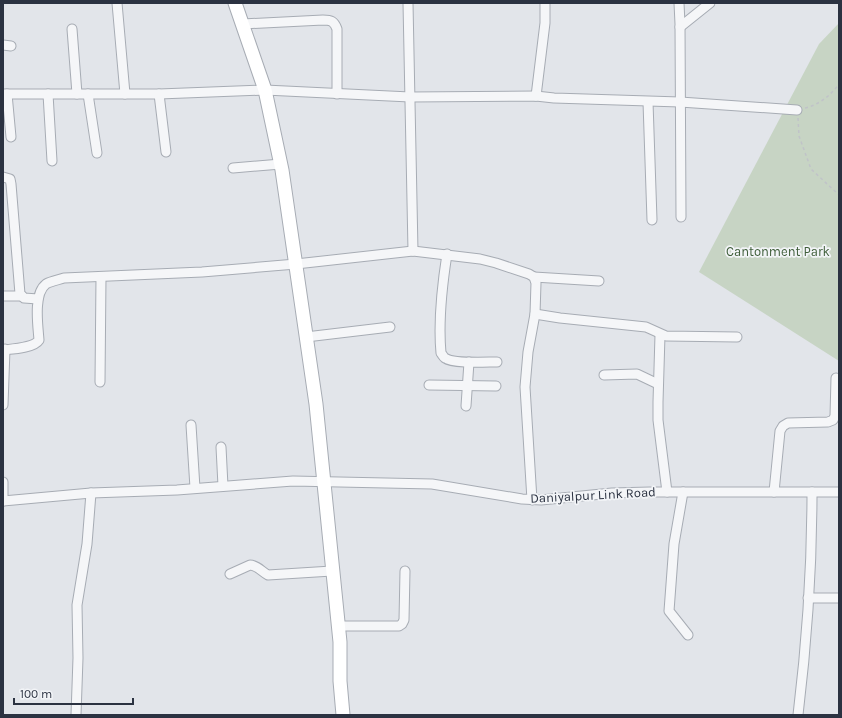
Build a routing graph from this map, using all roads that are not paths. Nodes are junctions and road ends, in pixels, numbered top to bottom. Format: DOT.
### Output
graph roads {
  1 [pos="117,3"];
  2 [pos="235,3"];
  3 [pos="408,3"];
  4 [pos="545,3"];
  5 [pos="679,3"];
  6 [pos="710,3"];
  7 [pos="243,24"];
  8 [pos="680,27"];
  9 [pos="72,29"];
  10 [pos="265,90"];
  11 [pos="5,94"];
  12 [pos="48,94"];
  13 [pos="77,94"];
  14 [pos="88,94"];
  15 [pos="125,94"];
  16 [pos="159,94"];
  17 [pos="337,94"];
  18 [pos="536,96"];
  19 [pos="410,97"];
  20 [pos="648,102"];
  21 [pos="680,102"];
  22 [pos="797,110"];
  23 [pos="11,137"];
  24 [pos="166,152"];
  25 [pos="97,153"];
  26 [pos="52,160"];
  27 [pos="281,164"];
  28 [pos="233,168"];
  29 [pos="3,177"];
  30 [pos="681,217"];
  31 [pos="652,220"];
  32 [pos="414,251"];
  33 [pos="447,254"];
  34 [pos="296,264"];
  35 [pos="101,277"];
  36 [pos="534,278"];
  37 [pos="599,280"];
  38 [pos="3,296"];
  39 [pos="22,296"];
  40 [pos="38,299"];
  41 [pos="535,314"];
  42 [pos="390,327"];
  43 [pos="660,335"];
  44 [pos="306,336"];
  45 [pos="737,337"];
  46 [pos="4,349"];
  47 [pos="469,362"];
  48 [pos="497,362"];
  49 [pos="604,375"];
  50 [pos="836,378"];
  51 [pos="100,382"];
  52 [pos="658,384"];
  53 [pos="429,386"];
  54 [pos="467,386"];
  55 [pos="496,386"];
  56 [pos="837,393"];
  57 [pos="3,405"];
  58 [pos="466,406"];
  59 [pos="191,425"];
  60 [pos="221,447"];
  61 [pos="3,482"];
  62 [pos="324,483"];
  63 [pos="223,486"];
  64 [pos="195,488"];
  65 [pos="667,492"];
  66 [pos="683,492"];
  67 [pos="774,492"];
  68 [pos="812,492"];
  69 [pos="839,492"];
  70 [pos="91,493"];
  71 [pos="532,500"];
  72 [pos="3,501"];
  73 [pos="332,571"];
  74 [pos="406,571"];
  75 [pos="230,574"];
  76 [pos="808,598"];
  77 [pos="839,598"];
  78 [pos="338,626"];
  79 [pos="688,635"];
  80 [pos="76,715"];
  81 [pos="343,715"];
  82 [pos="798,715"];
  1 -- 15 [label="street"];
  2 -- 7 [label="street"];
  3 -- 19 [label="street"];
  4 -- 18 [label="street"];
  5 -- 8 [label="street"];
  6 -- 8 [label="street"];
  7 -- 10 [label="street"];
  7 -- 17 [label="street"];
  8 -- 21 [label="street"];
  9 -- 13 [label="street"];
  10 -- 16 [label="street"];
  10 -- 17 [label="street"];
  10 -- 27 [label="street"];
  11 -- 12 [label="street"];
  11 -- 23 [label="street"];
  12 -- 13 [label="street"];
  12 -- 26 [label="street"];
  13 -- 14 [label="street"];
  14 -- 15 [label="street"];
  14 -- 25 [label="street"];
  15 -- 16 [label="street"];
  16 -- 24 [label="street"];
  17 -- 19 [label="street"];
  18 -- 19 [label="street"];
  18 -- 20 [label="street"];
  19 -- 32 [label="street"];
  20 -- 21 [label="street"];
  20 -- 31 [label="street"];
  21 -- 22 [label="street"];
  21 -- 30 [label="street"];
  27 -- 28 [label="street"];
  27 -- 34 [label="street"];
  29 -- 39 [label="street"];
  32 -- 33 [label="street"];
  32 -- 34 [label="street"];
  33 -- 36 [label="street"];
  33 -- 47 [label="street"];
  34 -- 35 [label="street"];
  34 -- 44 [label="street"];
  35 -- 40 [label="street"];
  35 -- 51 [label="street"];
  36 -- 37 [label="street"];
  36 -- 41 [label="street"];
  38 -- 39 [label="street"];
  39 -- 40 [label="street"];
  40 -- 46 [label="street"];
  41 -- 43 [label="street"];
  41 -- 71 [label="street"];
  42 -- 44 [label="street"];
  43 -- 45 [label="street"];
  43 -- 52 [label="street"];
  44 -- 62 [label="street"];
  46 -- 57 [label="street"];
  47 -- 48 [label="street"];
  47 -- 54 [label="street"];
  49 -- 52 [label="street"];
  50 -- 56 [label="street"];
  52 -- 65 [label="street"];
  53 -- 54 [label="street"];
  54 -- 55 [label="street"];
  54 -- 58 [label="street"];
  56 -- 67 [label="street"];
  59 -- 64 [label="street"];
  60 -- 63 [label="street"];
  61 -- 72 [label="street"];
  62 -- 63 [label="street, Daniyalpur Link Road"];
  62 -- 71 [label="street, Daniyalpur Link Road"];
  62 -- 73 [label="street"];
  63 -- 64 [label="street, Daniyalpur Link Road"];
  64 -- 70 [label="street, Daniyalpur Link Road"];
  65 -- 66 [label="street, Daniyalpur Link Road"];
  65 -- 71 [label="street, Daniyalpur Link Road"];
  66 -- 67 [label="street, Daniyalpur Link Road"];
  66 -- 79 [label="street"];
  67 -- 68 [label="street, Daniyalpur Link Road"];
  68 -- 69 [label="street, Daniyalpur Link Road"];
  68 -- 76 [label="street"];
  70 -- 72 [label="street, Daniyalpur Link Road"];
  70 -- 80 [label="street"];
  73 -- 75 [label="street"];
  73 -- 78 [label="street"];
  74 -- 78 [label="street"];
  76 -- 77 [label="street"];
  76 -- 82 [label="street"];
  78 -- 81 [label="street"];
}
